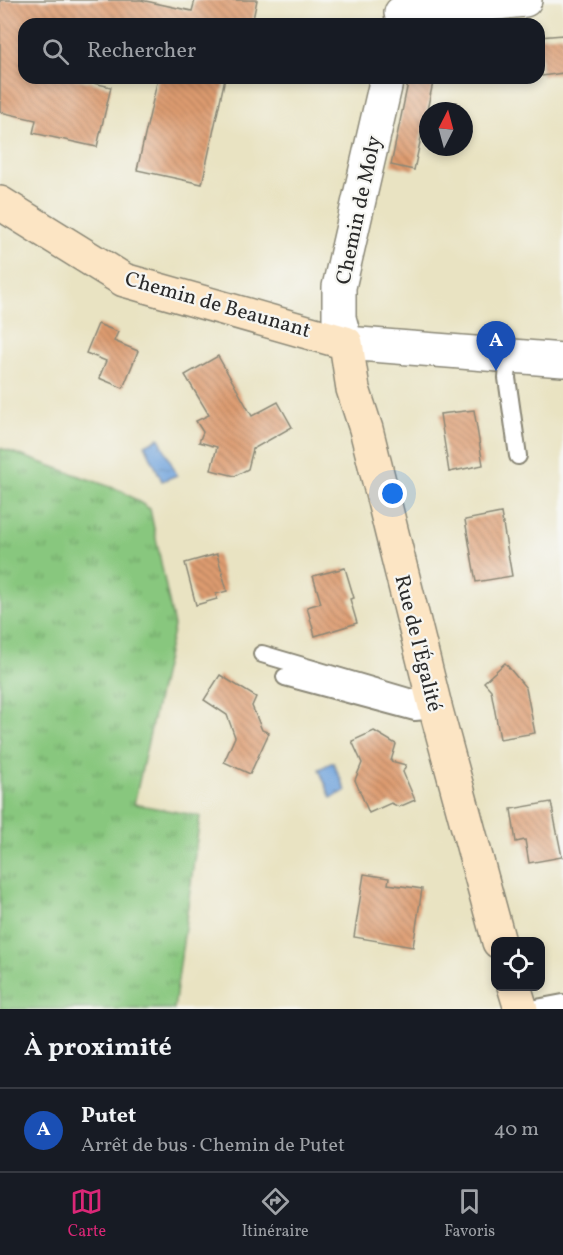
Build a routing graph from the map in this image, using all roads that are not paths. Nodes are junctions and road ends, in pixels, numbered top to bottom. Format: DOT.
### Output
graph roads {
  1 [pos="525,0"];
  2 [pos="402,12"];
  3 [pos="386,84"];
  4 [pos="0,203"];
  5 [pos="346,343"];
  6 [pos="509,354"];
  7 [pos="563,360"];
  8 [pos="518,456"];
  9 [pos="262,654"];
  10 [pos="285,678"];
  11 [pos="434,703"];
  12 [pos="499,937"];
  13 [pos="515,991"];
  14 [pos="563,1003"];
  15 [pos="521,1009"];
  16 [pos="531,1009"];
  1 -- 2 [label="street"];
  3 -- 5 [label="street, Chemin de Moly"];
  4 -- 5 [label="street, Chemin de Beaunant"];
  5 -- 6 [label="street"];
  5 -- 11 [label="street, Rue de l'Égalité"];
  6 -- 7 [label="street"];
  6 -- 8 [label="lane"];
  9 -- 11 [label="lane"];
  10 -- 11 [label="lane"];
  11 -- 12 [label="street, Rue de l'Égalité"];
  13 -- 15 [label="street"];
  14 -- 16 [label="lane"];
}
